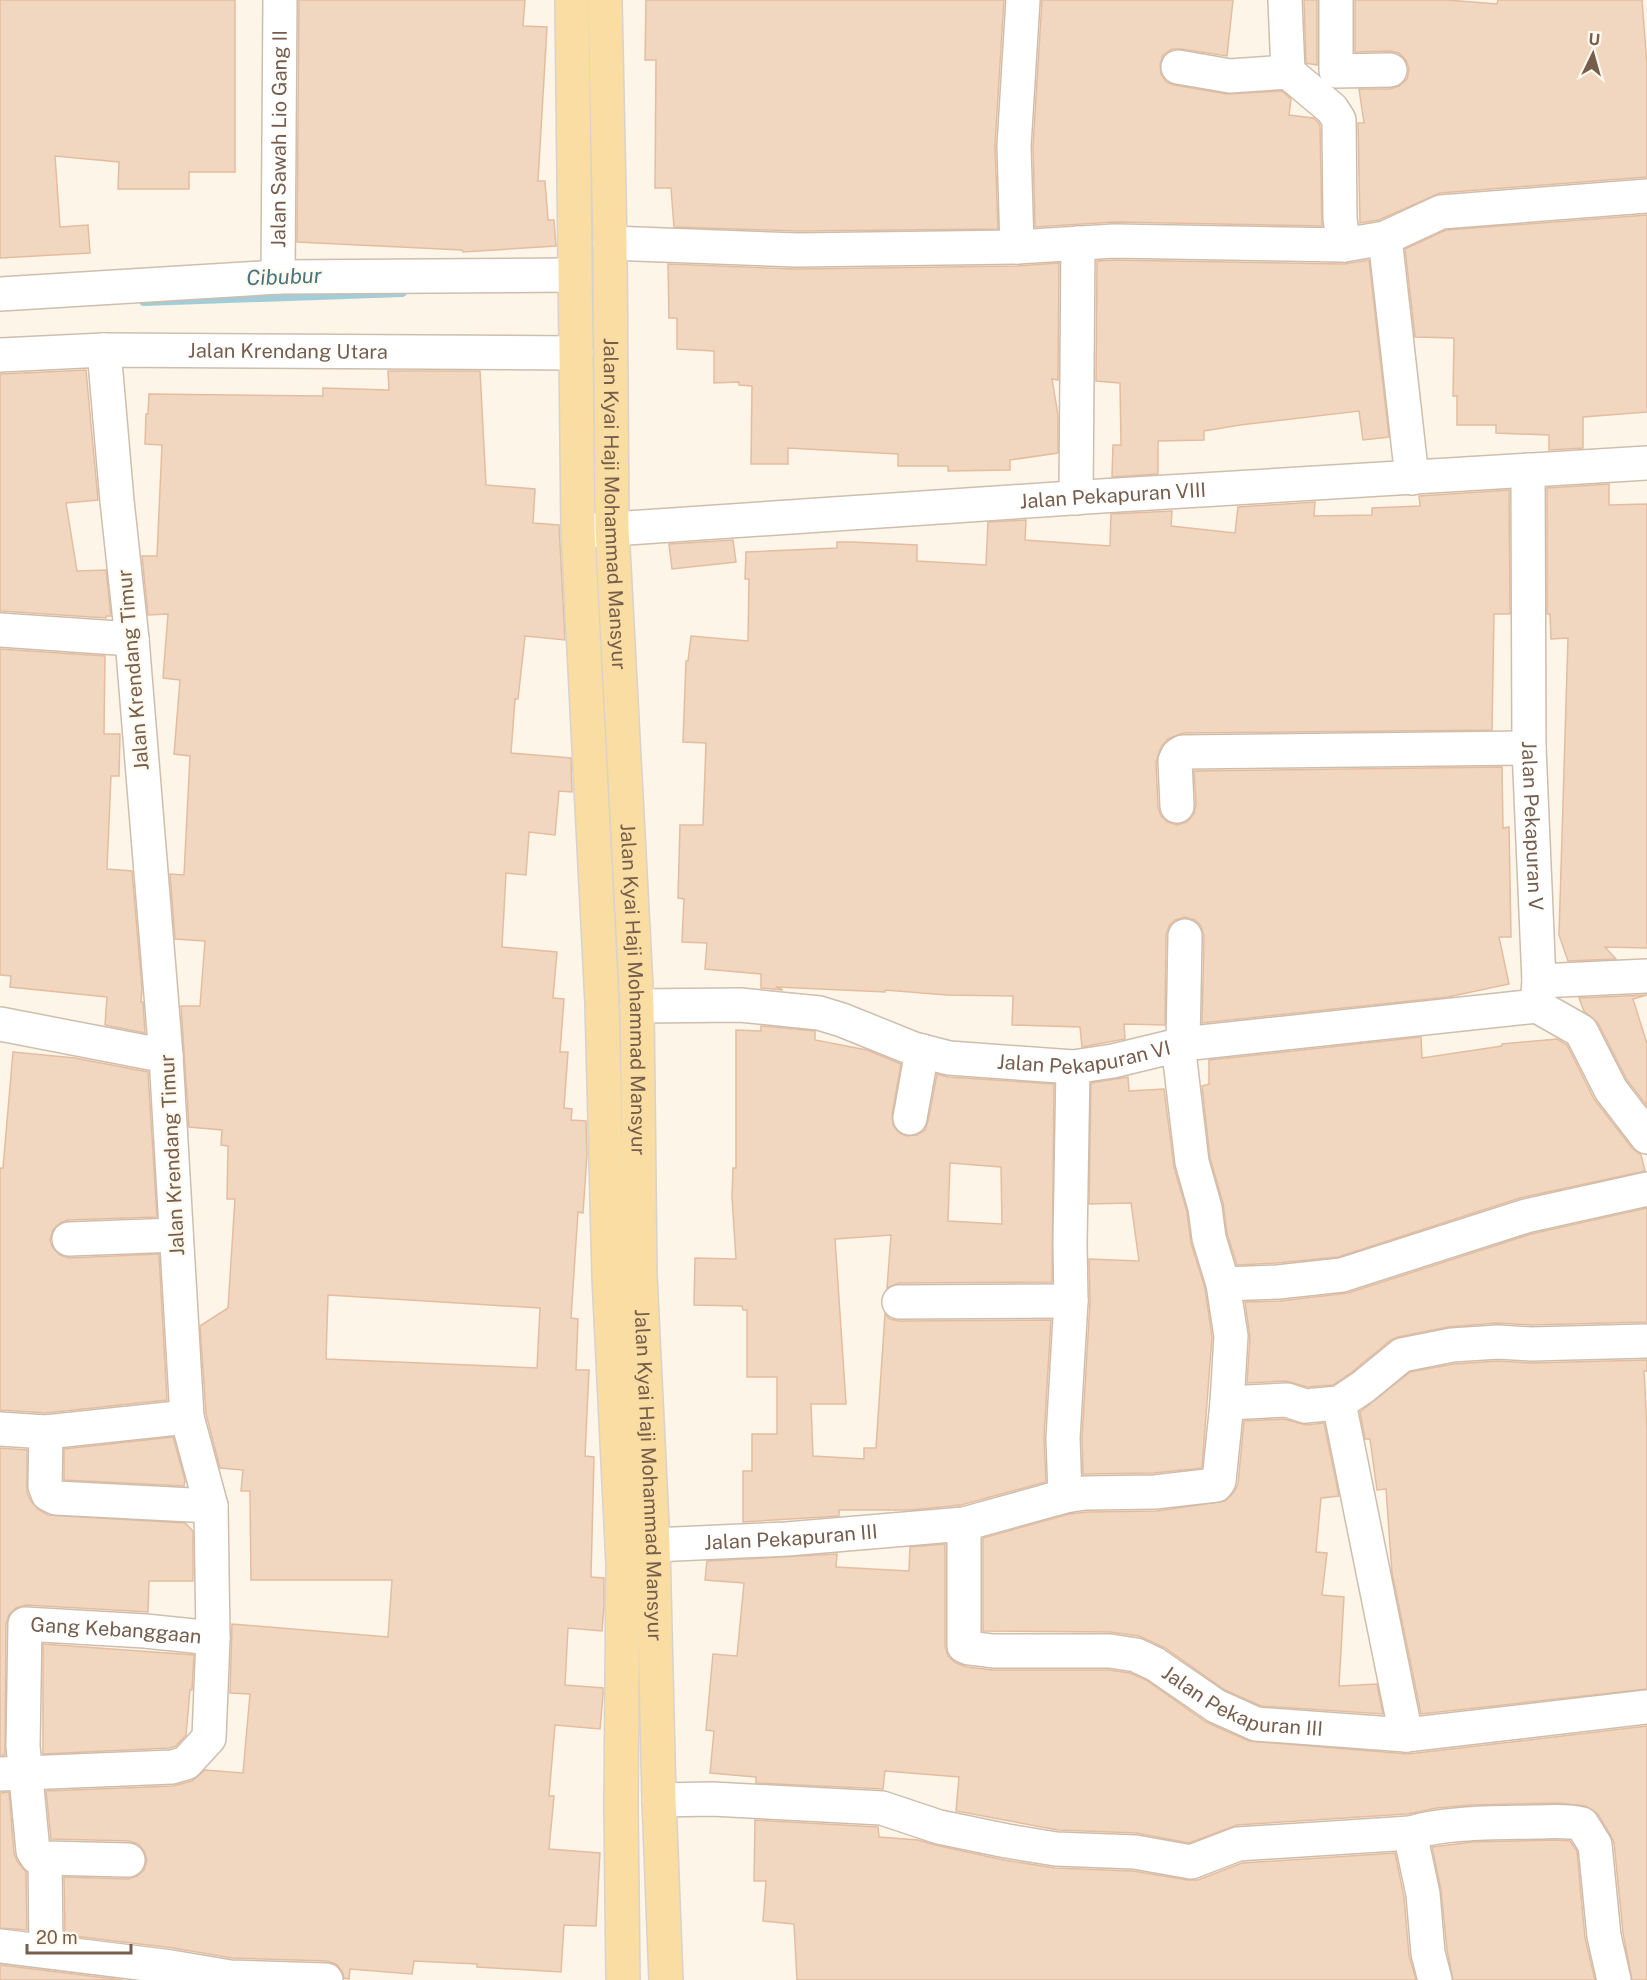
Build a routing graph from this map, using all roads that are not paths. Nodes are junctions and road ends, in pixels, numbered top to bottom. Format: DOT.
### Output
graph roads {
  1 [pos="280,0"];
  2 [pos="572,0"];
  3 [pos="605,0"];
  4 [pos="1023,0"];
  5 [pos="1285,0"];
  6 [pos="1336,0"];
  7 [pos="1178,67"];
  8 [pos="1390,69"];
  9 [pos="1288,72"];
  10 [pos="1647,196"];
  11 [pos="1385,238"];
  12 [pos="610,243"];
  13 [pos="1078,243"];
  14 [pos="1344,245"];
  15 [pos="1017,247"];
  16 [pos="574,275"];
  17 [pos="278,277"];
  18 [pos="0,294"];
  19 [pos="104,350"];
  20 [pos="576,353"];
  21 [pos="611,355"];
  22 [pos="0,356"];
  23 [pos="1647,463"];
  24 [pos="1528,470"];
  25 [pos="1412,478"];
  26 [pos="1076,498"];
  27 [pos="612,529"];
  28 [pos="578,531"];
  29 [pos="0,630"];
  30 [pos="132,639"];
  31 [pos="1529,748"];
  32 [pos="627,800"];
  33 [pos="592,801"];
  34 [pos="1177,806"];
  35 [pos="1185,936"];
  36 [pos="1647,976"];
  37 [pos="1538,993"];
  38 [pos="602,1003"];
  39 [pos="637,1006"];
  40 [pos="0,1024"];
  41 [pos="1181,1044"];
  42 [pos="922,1051"];
  43 [pos="166,1056"];
  44 [pos="1074,1067"];
  45 [pos="638,1095"];
  46 [pos="605,1096"];
  47 [pos="910,1118"];
  48 [pos="1647,1137"];
  49 [pos="1647,1189"];
  50 [pos="176,1235"];
  51 [pos="69,1239"];
  52 [pos="1223,1284"];
  53 [pos="1071,1301"];
  54 [pos="899,1302"];
  55 [pos="1647,1341"];
  56 [pos="1227,1402"];
  57 [pos="1339,1403"];
  58 [pos="187,1417"];
  59 [pos="0,1429"];
  60 [pos="46,1432"];
  61 [pos="1065,1496"];
  62 [pos="211,1506"];
  63 [pos="964,1524"];
  64 [pos="653,1545"];
  65 [pos="12,1623"];
  66 [pos="213,1638"];
  67 [pos="1647,1707"];
  68 [pos="1406,1735"];
  69 [pos="13,1773"];
  70 [pos="659,1800"];
  71 [pos="1410,1833"];
  72 [pos="45,1858"];
  73 [pos="128,1860"];
  74 [pos="0,1946"];
  75 [pos="46,1951"];
  76 [pos="312,1980"];
  77 [pos="623,1980"];
  78 [pos="666,1980"];
  79 [pos="1435,1980"];
  80 [pos="1614,1980"];
  1 -- 17 [label="street, Jalan Sawah Lio Gang II"];
  2 -- 16 [label="main road, Jalan Kyai Haji Mohammad Mansyur"];
  3 -- 12 [label="main road, Jalan Kyai Haji Mohammad Mansyur"];
  4 -- 15 [label="street"];
  5 -- 9 [label="street"];
  6 -- 8 [label="street"];
  7 -- 9 [label="street"];
  9 -- 14 [label="street"];
  10 -- 11 [label="street"];
  11 -- 14 [label="street"];
  11 -- 25 [label="street"];
  12 -- 15 [label="street"];
  12 -- 21 [label="main road, Jalan Kyai Haji Mohammad Mansyur"];
  13 -- 14 [label="street"];
  13 -- 15 [label="street"];
  13 -- 26 [label="street"];
  16 -- 17 [label="street"];
  16 -- 20 [label="main road, Jalan Kyai Haji Mohammad Mansyur"];
  17 -- 18 [label="street"];
  19 -- 20 [label="street, Jalan Krendang Utara"];
  19 -- 22 [label="street, Jalan Krendang Utara"];
  19 -- 30 [label="street, Jalan Krendang Timur"];
  20 -- 21 [label="main road"];
  20 -- 28 [label="main road, Jalan Kyai Haji Mohammad Mansyur"];
  21 -- 27 [label="main road, Jalan Kyai Haji Mohammad Mansyur"];
  23 -- 24 [label="street, Jalan Pekapuran VIII"];
  24 -- 25 [label="street, Jalan Pekapuran VIII"];
  24 -- 31 [label="street, Jalan Pekapuran V"];
  25 -- 26 [label="street, Jalan Pekapuran VIII"];
  26 -- 27 [label="street, Jalan Pekapuran VIII"];
  27 -- 28 [label="street, Jalan Pekapuran VIII"];
  27 -- 32 [label="main road, Jalan Kyai Haji Mohammad Mansyur"];
  28 -- 33 [label="main road, Jalan Kyai Haji Mohammad Mansyur"];
  29 -- 30 [label="street"];
  30 -- 43 [label="street, Jalan Krendang Timur"];
  31 -- 34 [label="street"];
  31 -- 37 [label="street, Jalan Pekapuran V"];
  32 -- 33 [label="main road"];
  32 -- 39 [label="main road, Jalan Kyai Haji Mohammad Mansyur"];
  33 -- 38 [label="main road, Jalan Kyai Haji Mohammad Mansyur"];
  35 -- 41 [label="street"];
  36 -- 37 [label="street, Jalan Pekapuran VI"];
  37 -- 41 [label="street, Jalan Pekapuran VI"];
  37 -- 48 [label="street"];
  38 -- 39 [label="main road"];
  38 -- 46 [label="main road, Jalan Kyai Haji Mohammad Mansyur"];
  39 -- 42 [label="street, Jalan Pekapuran VI"];
  39 -- 45 [label="main road, Jalan Kyai Haji Mohammad Mansyur"];
  40 -- 43 [label="street"];
  41 -- 44 [label="street, Jalan Pekapuran VI"];
  41 -- 52 [label="street"];
  42 -- 44 [label="street, Jalan Pekapuran VI"];
  42 -- 47 [label="street"];
  43 -- 50 [label="street, Jalan Krendang Timur"];
  44 -- 53 [label="street"];
  45 -- 46 [label="main road"];
  45 -- 64 [label="main road, Jalan Kyai Haji Mohammad Mansyur"];
  46 -- 77 [label="main road, Jalan Kyai Haji Mohammad Mansyur"];
  49 -- 52 [label="street"];
  50 -- 51 [label="street"];
  50 -- 58 [label="street, Jalan Krendang Timur"];
  52 -- 56 [label="street"];
  53 -- 54 [label="street"];
  53 -- 61 [label="street"];
  55 -- 57 [label="street"];
  56 -- 57 [label="street"];
  56 -- 61 [label="street, Jalan Pekapuran III"];
  57 -- 68 [label="street"];
  58 -- 60 [label="street"];
  58 -- 62 [label="street, Jalan Krendang Timur"];
  59 -- 60 [label="street"];
  60 -- 62 [label="street"];
  61 -- 63 [label="street, Jalan Pekapuran III"];
  62 -- 66 [label="street, Jalan Krendang Timur"];
  63 -- 64 [label="street, Jalan Pekapuran III"];
  63 -- 68 [label="street, Jalan Pekapuran III"];
  64 -- 70 [label="main road, Jalan Kyai Haji Mohammad Mansyur"];
  65 -- 66 [label="street, Gang Kebanggaan"];
  65 -- 69 [label="street, Gang Kebanggaan"];
  66 -- 69 [label="street, Jalan Krendang Timur"];
  67 -- 68 [label="street, Jalan Pekapuran III"];
  69 -- 72 [label="street, Gang Kebanggaan"];
  70 -- 71 [label="street"];
  70 -- 78 [label="main road, Jalan Kyai Haji Mohammad Mansyur"];
  71 -- 79 [label="street"];
  71 -- 80 [label="street"];
  72 -- 73 [label="street"];
  72 -- 75 [label="street"];
  74 -- 75 [label="street"];
  75 -- 76 [label="street"];
}
